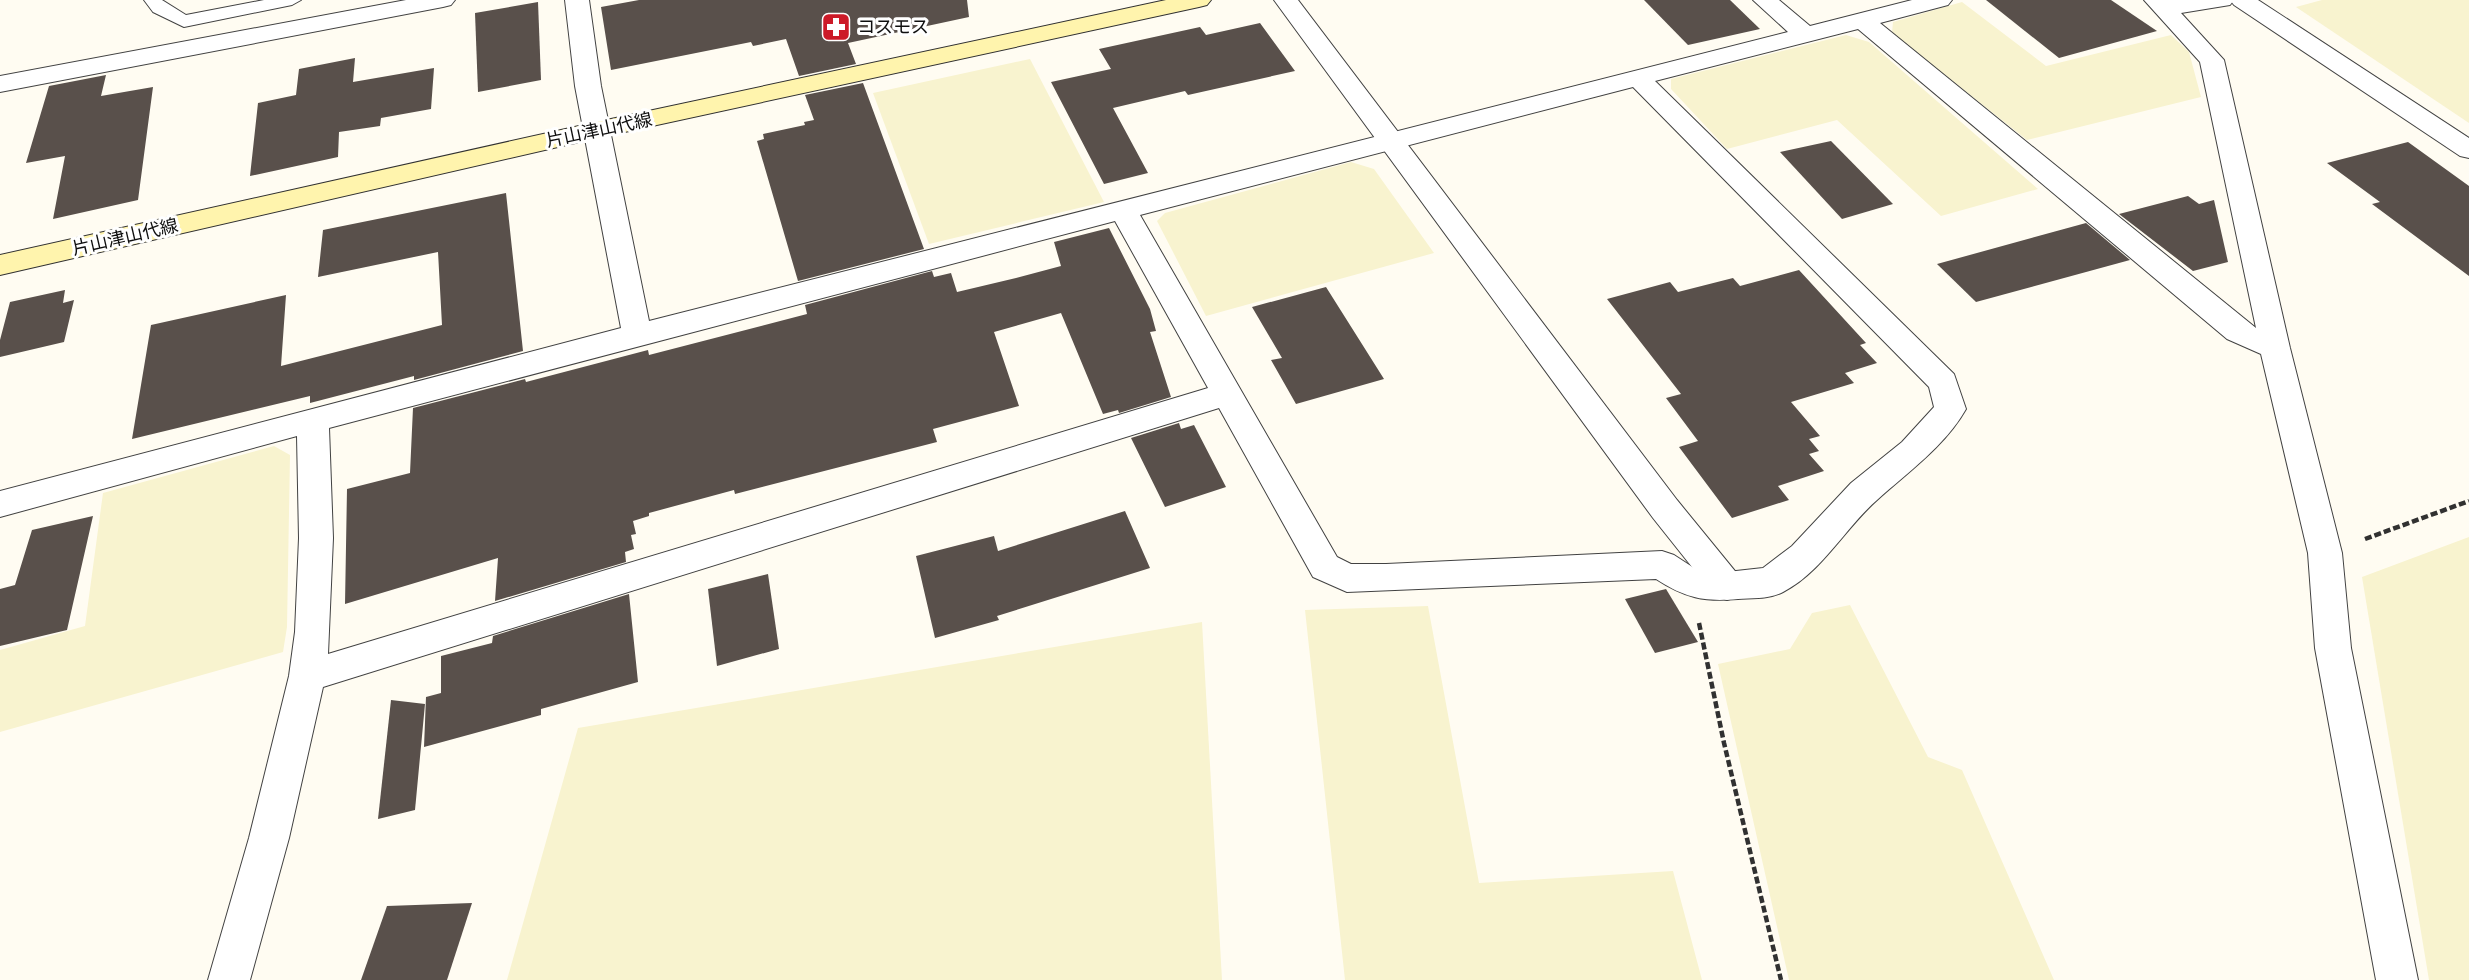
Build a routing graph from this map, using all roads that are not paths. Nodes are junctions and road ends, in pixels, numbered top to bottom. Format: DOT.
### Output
graph roads {
  1 [pos="153,0"];
  2 [pos="292,0"];
  3 [pos="444,0"];
  4 [pos="578,0"];
  5 [pos="1200,0"];
  6 [pos="1286,0"];
  7 [pos="1765,0"];
  8 [pos="1940,0"];
  9 [pos="2222,0"];
  10 [pos="2242,0"];
  11 [pos="2161,4"];
  12 [pos="184,21"];
  13 [pos="1863,21"];
  14 [pos="1806,35"];
  15 [pos="176,51"];
  16 [pos="1638,78"];
  17 [pos="0,84"];
  18 [pos="597,130"];
  19 [pos="1392,139"];
  20 [pos="2469,150"];
  21 [pos="1123,210"];
  22 [pos="0,265"];
  23 [pos="637,335"];
  24 [pos="2275,348"];
  25 [pos="1226,394"];
  26 [pos="313,420"];
  27 [pos="0,504"];
  28 [pos="1727,586"];
  29 [pos="308,675"];
  30 [pos="229,980"];
  31 [pos="2397,980"];
  1 -- 12 [label="lane"];
  2 -- 12 [label="lane"];
  3 -- 15 [label="street"];
  4 -- 18 [label="street"];
  5 -- 18 [label="main road, 片山津山代線"];
  6 -- 19 [label="street"];
  7 -- 14 [label="street"];
  8 -- 13 [label="street"];
  9 -- 11 [label="street"];
  10 -- 20 [label="street"];
  11 -- 24 [label="street"];
  12 -- 15 [label="lane"];
  13 -- 14 [label="street"];
  13 -- 24 [label="street"];
  14 -- 16 [label="street"];
  15 -- 17 [label="street"];
  16 -- 19 [label="street"];
  16 -- 28 [label="street"];
  18 -- 22 [label="main road, 片山津山代線"];
  18 -- 23 [label="street"];
  19 -- 21 [label="street"];
  19 -- 28 [label="street"];
  21 -- 23 [label="street"];
  21 -- 25 [label="street"];
  23 -- 26 [label="street"];
  24 -- 31 [label="street"];
  25 -- 28 [label="street"];
  25 -- 29 [label="street"];
  26 -- 27 [label="street"];
  26 -- 29 [label="street"];
  29 -- 30 [label="street"];
}
